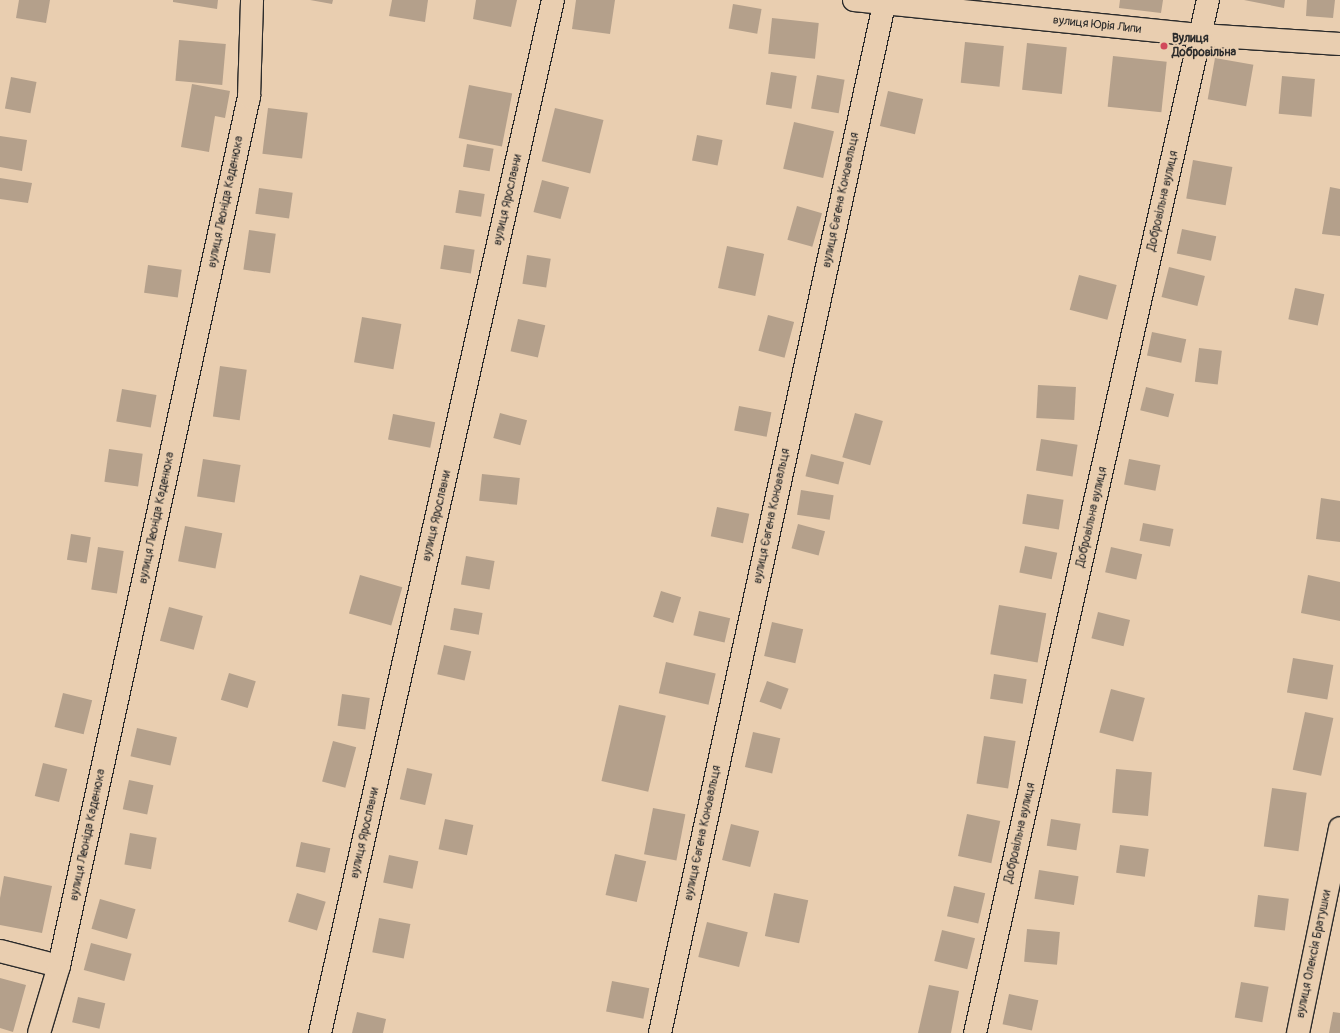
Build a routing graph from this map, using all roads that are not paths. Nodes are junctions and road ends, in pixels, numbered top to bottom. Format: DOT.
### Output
graph roads {
  1 [pos="252,0"];
  2 [pos="553,0"];
  3 [pos="854,0"];
  4 [pos="1208,0"];
  5 [pos="885,2"];
  6 [pos="1201,35"];
  7 [pos="1340,44"];
  8 [pos="1340,828"];
  9 [pos="0,951"];
  10 [pos="59,966"];
  11 [pos="39,1033"];
  12 [pos="320,1033"];
  13 [pos="660,1033"];
  14 [pos="975,1033"];
  15 [pos="1298,1033"];
  1 -- 10 [label="street, вулиця Леоніда Каденюка"];
  2 -- 12 [label="street, вулиця Ярославни"];
  3 -- 5 [label="street, вулиця Юрія Липи"];
  4 -- 6 [label="street, Добровільна вулиця"];
  5 -- 6 [label="street, вулиця Юрія Липи"];
  5 -- 13 [label="street, вулиця Євгена Коновальця"];
  6 -- 7 [label="street, вулиця Юрія Липи"];
  6 -- 14 [label="street, Добровільна вулиця"];
  8 -- 15 [label="street, вулиця Олексія Братушки"];
  9 -- 10 [label="street"];
  10 -- 11 [label="street, вулиця Леоніда Каденюка"];
}
